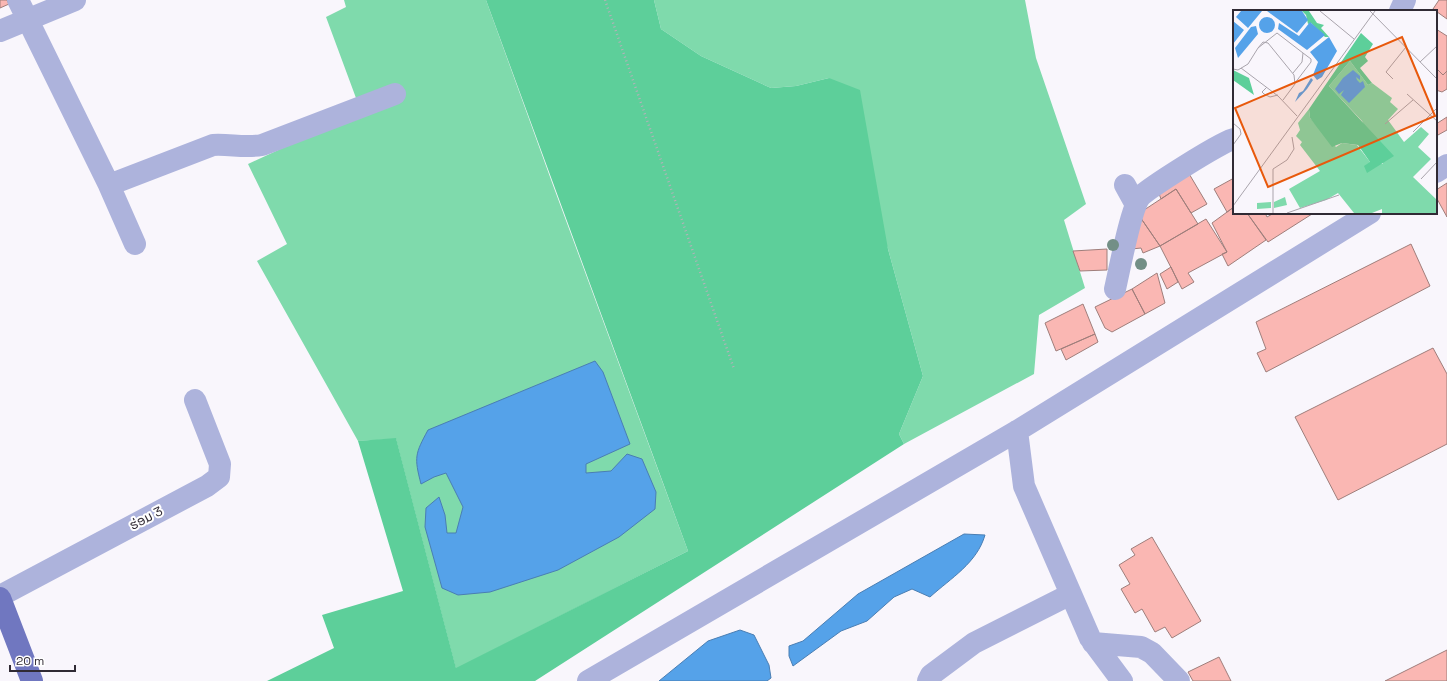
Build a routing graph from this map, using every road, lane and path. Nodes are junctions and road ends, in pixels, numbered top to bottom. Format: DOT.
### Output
graph roads {
  1 [pos="75,0"];
  2 [pos="605,0"];
  3 [pos="1405,0"];
  4 [pos="22,10"];
  5 [pos="1400,10"];
  6 [pos="0,31"];
  7 [pos="395,94"];
  8 [pos="1233,139"];
  9 [pos="1447,165"];
  10 [pos="1437,171"];
  11 [pos="109,185"];
  12 [pos="1125,185"];
  13 [pos="1136,205"];
  14 [pos="1368,214"];
  15 [pos="135,244"];
  16 [pos="1115,289"];
  17 [pos="734,369"];
  18 [pos="195,400"];
  19 [pos="1017,431"];
  20 [pos="1071,594"];
  21 [pos="0,597"];
  22 [pos="1093,643"];
  23 [pos="926,679"];
  24 [pos="32,681"];
  25 [pos="588,681"];
  26 [pos="1122,681"];
  27 [pos="1179,681"];
  1 -- 4 [label="street"];
  2 -- 17 [label="path"];
  3 -- 5 [label="street"];
  4 -- 6 [label="street"];
  4 -- 11 [label="street"];
  7 -- 11 [label="street"];
  8 -- 13 [label="street"];
  9 -- 10 [label="street"];
  11 -- 15 [label="street"];
  12 -- 13 [label="street"];
  13 -- 16 [label="street"];
  14 -- 19 [label="street"];
  18 -- 21 [label="street, ຮ່ອມ 3"];
  19 -- 20 [label="street"];
  19 -- 25 [label="street"];
  20 -- 22 [label="street"];
  20 -- 23 [label="street"];
  21 -- 24 [label="main road"];
  22 -- 26 [label="street"];
  22 -- 27 [label="street"];
}
